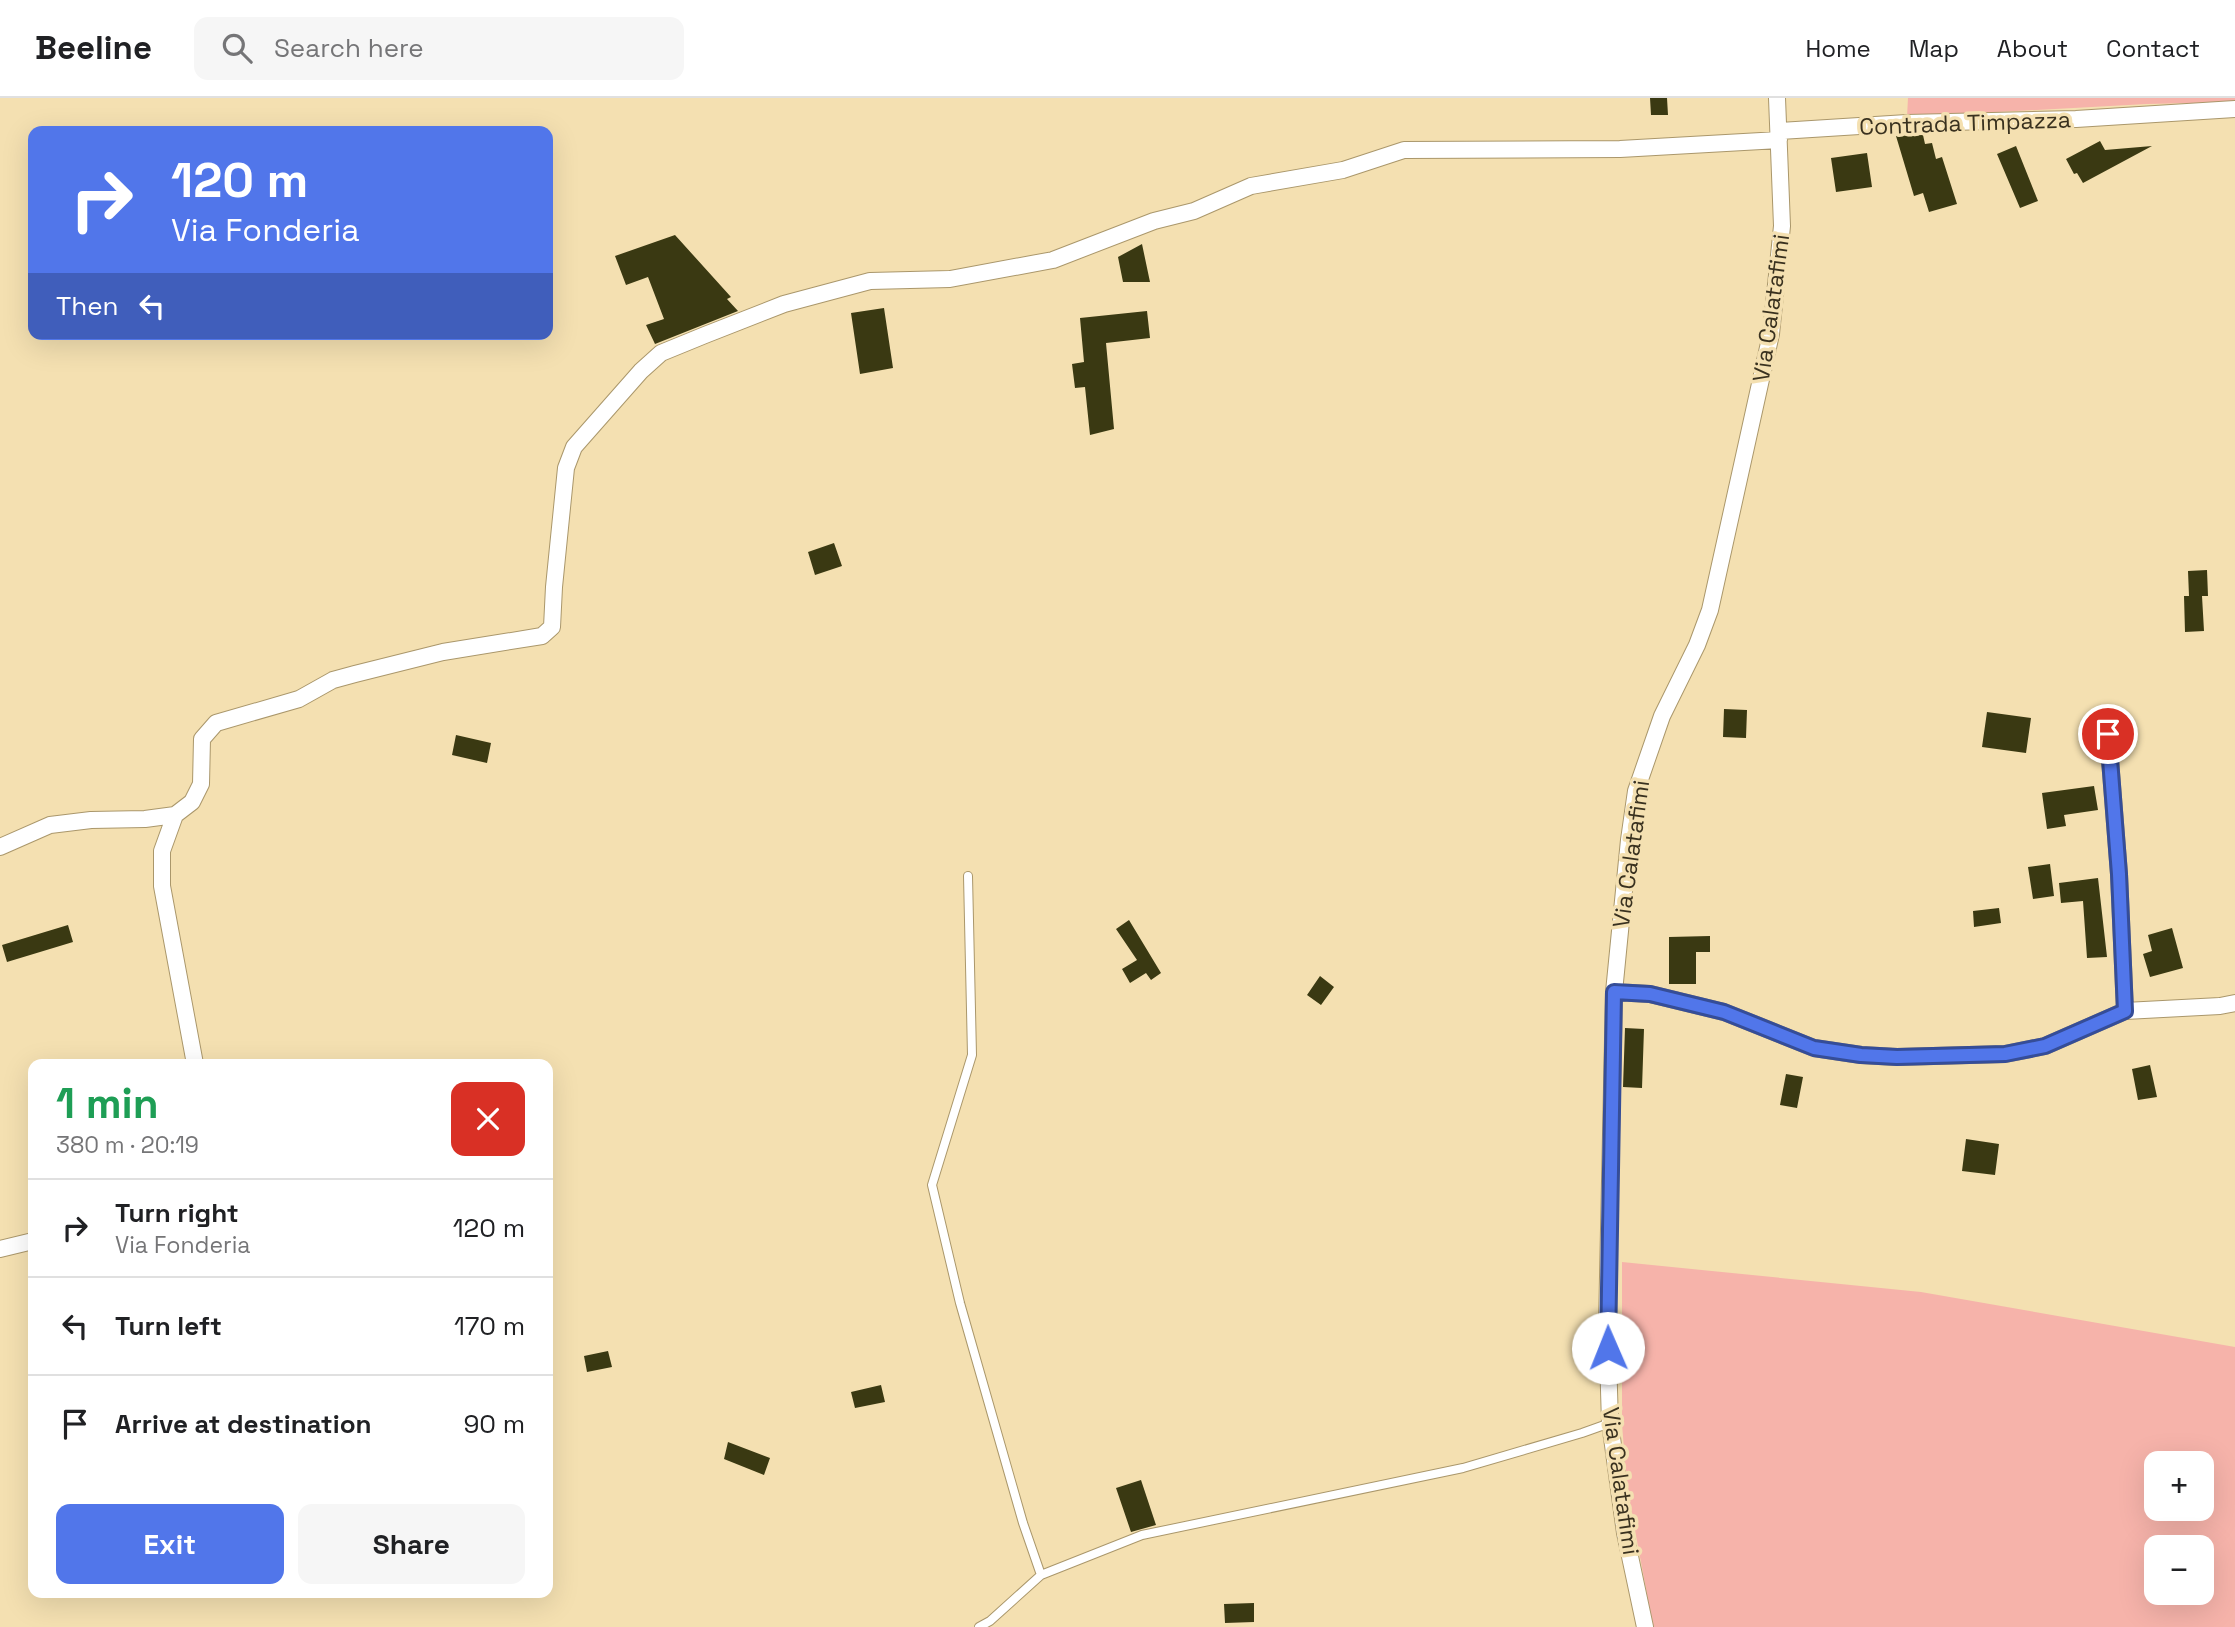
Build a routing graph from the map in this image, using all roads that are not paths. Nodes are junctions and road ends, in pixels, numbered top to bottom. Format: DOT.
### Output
graph roads {
  1 [pos="1777,98"];
  2 [pos="2235,109"];
  3 [pos="1779,135"];
  4 [pos="2108,734"];
  5 [pos="175,815"];
  6 [pos="0,847"];
  7 [pos="968,876"];
  8 [pos="1614,992"];
  9 [pos="2235,1003"];
  10 [pos="2125,1011"];
  11 [pos="194,1059"];
  12 [pos="28,1242"];
  13 [pos="0,1249"];
  14 [pos="1609,1423"];
  15 [pos="1041,1575"];
  16 [pos="978,1627"];
  17 [pos="1645,1627"];
  1 -- 3 [label="street, Via Calatafimi"];
  2 -- 3 [label="street, Contrada Timpazza"];
  3 -- 5 [label="street, Contrada Timpazza"];
  3 -- 8 [label="street, Via Calatafimi"];
  4 -- 10 [label="street"];
  5 -- 6 [label="street"];
  5 -- 11 [label="street"];
  7 -- 15 [label="lane"];
  8 -- 10 [label="street"];
  8 -- 14 [label="street, Via Calatafimi"];
  9 -- 10 [label="street"];
  12 -- 13 [label="street"];
  14 -- 15 [label="lane"];
  14 -- 17 [label="street, Via Calatafimi"];
  15 -- 16 [label="lane"];
}
